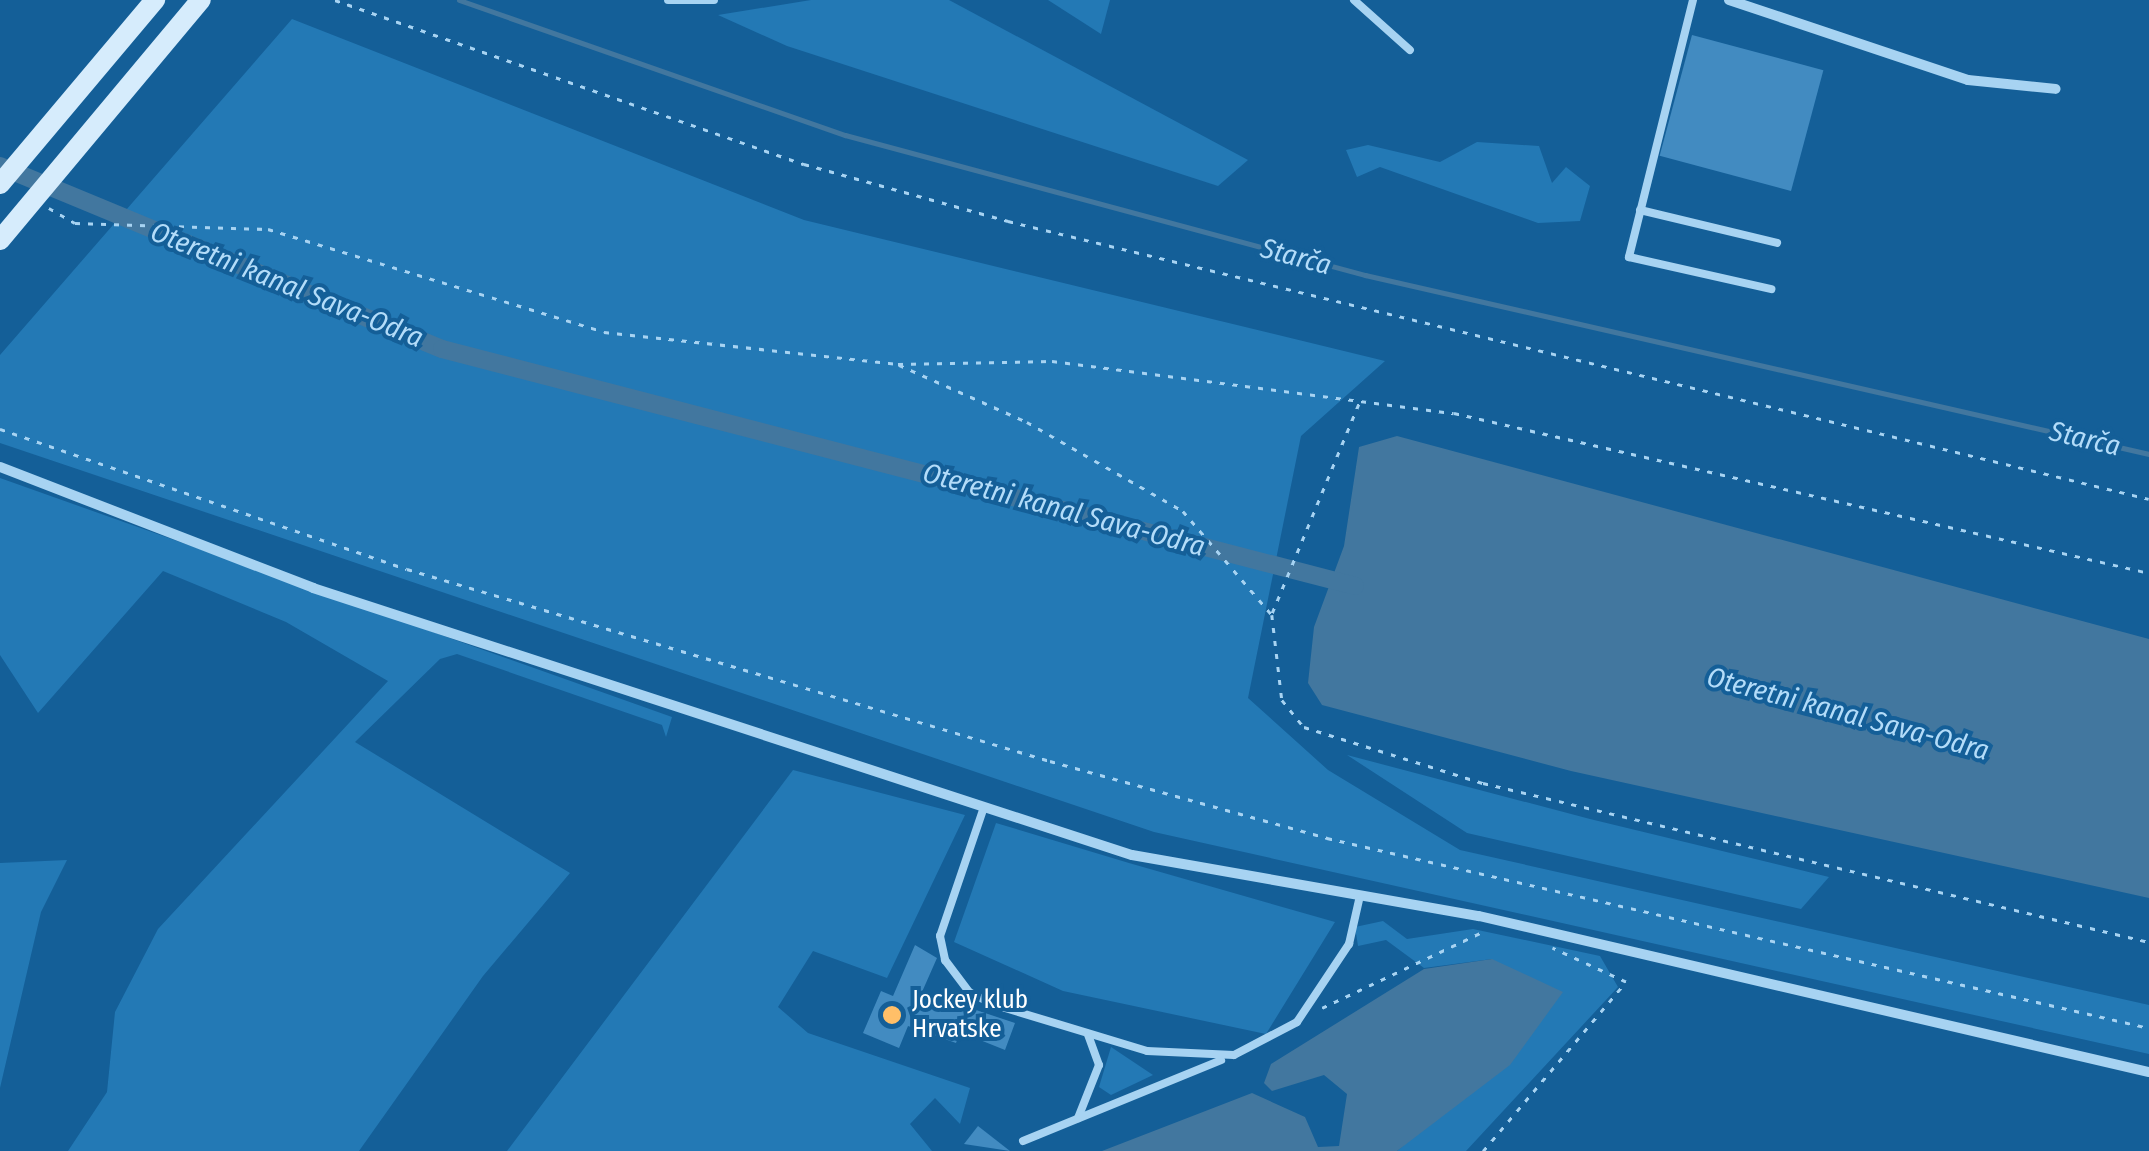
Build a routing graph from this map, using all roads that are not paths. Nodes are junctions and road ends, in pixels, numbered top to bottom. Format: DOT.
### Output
graph roads {
  1 [pos="155,0"];
  2 [pos="201,0"];
  3 [pos="668,0"];
  4 [pos="714,0"];
  5 [pos="1354,0"];
  6 [pos="1693,0"];
  7 [pos="1729,0"];
  8 [pos="1410,50"];
  9 [pos="2056,89"];
  10 [pos="0,184"];
  11 [pos="1640,210"];
  12 [pos="0,240"];
  13 [pos="1777,243"];
  14 [pos="1771,289"];
  15 [pos="0,467"];
  16 [pos="984,807"];
  17 [pos="1359,900"];
  18 [pos="1088,1034"];
  19 [pos="1234,1055"];
  20 [pos="2149,1072"];
  21 [pos="1078,1118"];
  22 [pos="1023,1140"];
  1 -- 10 [label="main road, bridge"];
  2 -- 12 [label="main road, bridge"];
  3 -- 4 [label="lane"];
  5 -- 8 [label="lane"];
  6 -- 11 [label="lane"];
  7 -- 9 [label="street"];
  11 -- 13 [label="lane"];
  11 -- 14 [label="lane"];
  15 -- 16 [label="street"];
  16 -- 17 [label="street"];
  16 -- 18 [label="lane"];
  17 -- 19 [label="lane"];
  17 -- 20 [label="street"];
  18 -- 19 [label="lane"];
  18 -- 21 [label="lane"];
  19 -- 21 [label="lane"];
  21 -- 22 [label="lane"];
}
